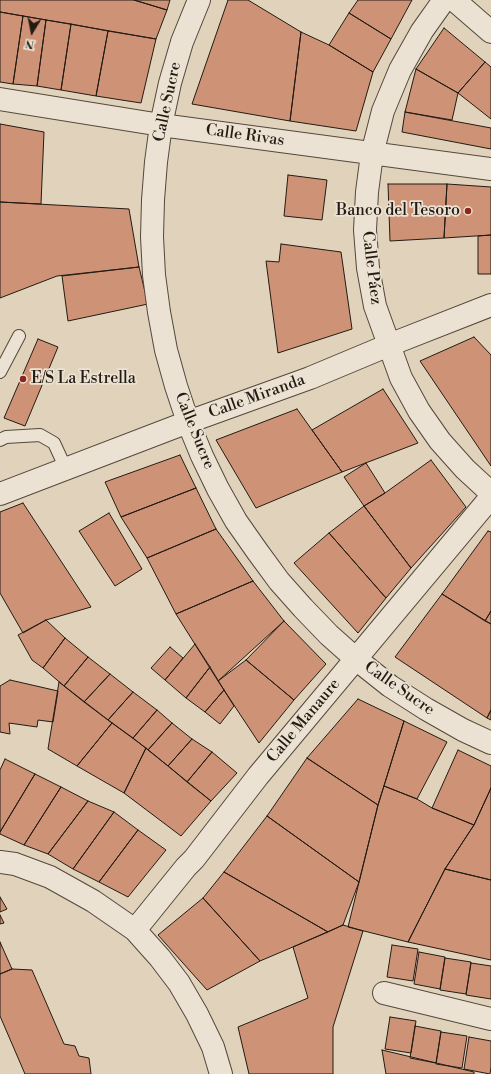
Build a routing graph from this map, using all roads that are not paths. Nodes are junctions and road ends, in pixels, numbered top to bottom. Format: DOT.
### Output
graph roads {
  1 [pos="198,0"];
  2 [pos="444,0"];
  3 [pos="454,0"];
  4 [pos="491,32"];
  5 [pos="0,99"];
  6 [pos="161,125"];
  7 [pos="372,154"];
  8 [pos="491,169"];
  9 [pos="491,305"];
  10 [pos="19,336"];
  11 [pos="389,345"];
  12 [pos="0,372"];
  13 [pos="188,422"];
  14 [pos="0,440"];
  15 [pos="66,469"];
  16 [pos="491,493"];
  17 [pos="0,494"];
  18 [pos="491,497"];
  19 [pos="356,659"];
  20 [pos="491,743"];
  21 [pos="0,862"];
  22 [pos="135,930"];
  23 [pos="384,993"];
  24 [pos="491,1019"];
  25 [pos="222,1074"];
  1 -- 6 [label="street, Calle Sucre"];
  2 -- 7 [label="street, Calle Páez"];
  3 -- 4 [label="street"];
  5 -- 6 [label="street, Calle Rivas"];
  6 -- 7 [label="street, Calle Rivas"];
  6 -- 13 [label="street, Calle Sucre"];
  7 -- 8 [label="street, Calle Rivas"];
  7 -- 11 [label="street, Calle Páez"];
  9 -- 11 [label="street, Calle Miranda"];
  10 -- 12 [label="lane"];
  11 -- 13 [label="street, Calle Miranda"];
  11 -- 16 [label="street, Calle Páez"];
  13 -- 15 [label="street, Calle Miranda"];
  13 -- 19 [label="street, Calle Sucre"];
  14 -- 15 [label="lane"];
  15 -- 17 [label="street, Calle Miranda"];
  18 -- 19 [label="street, Calle Manaure"];
  19 -- 20 [label="street, Calle Sucre"];
  19 -- 22 [label="street, Calle Manaure"];
  21 -- 22 [label="street"];
  22 -- 25 [label="street"];
  23 -- 24 [label="street"];
}
